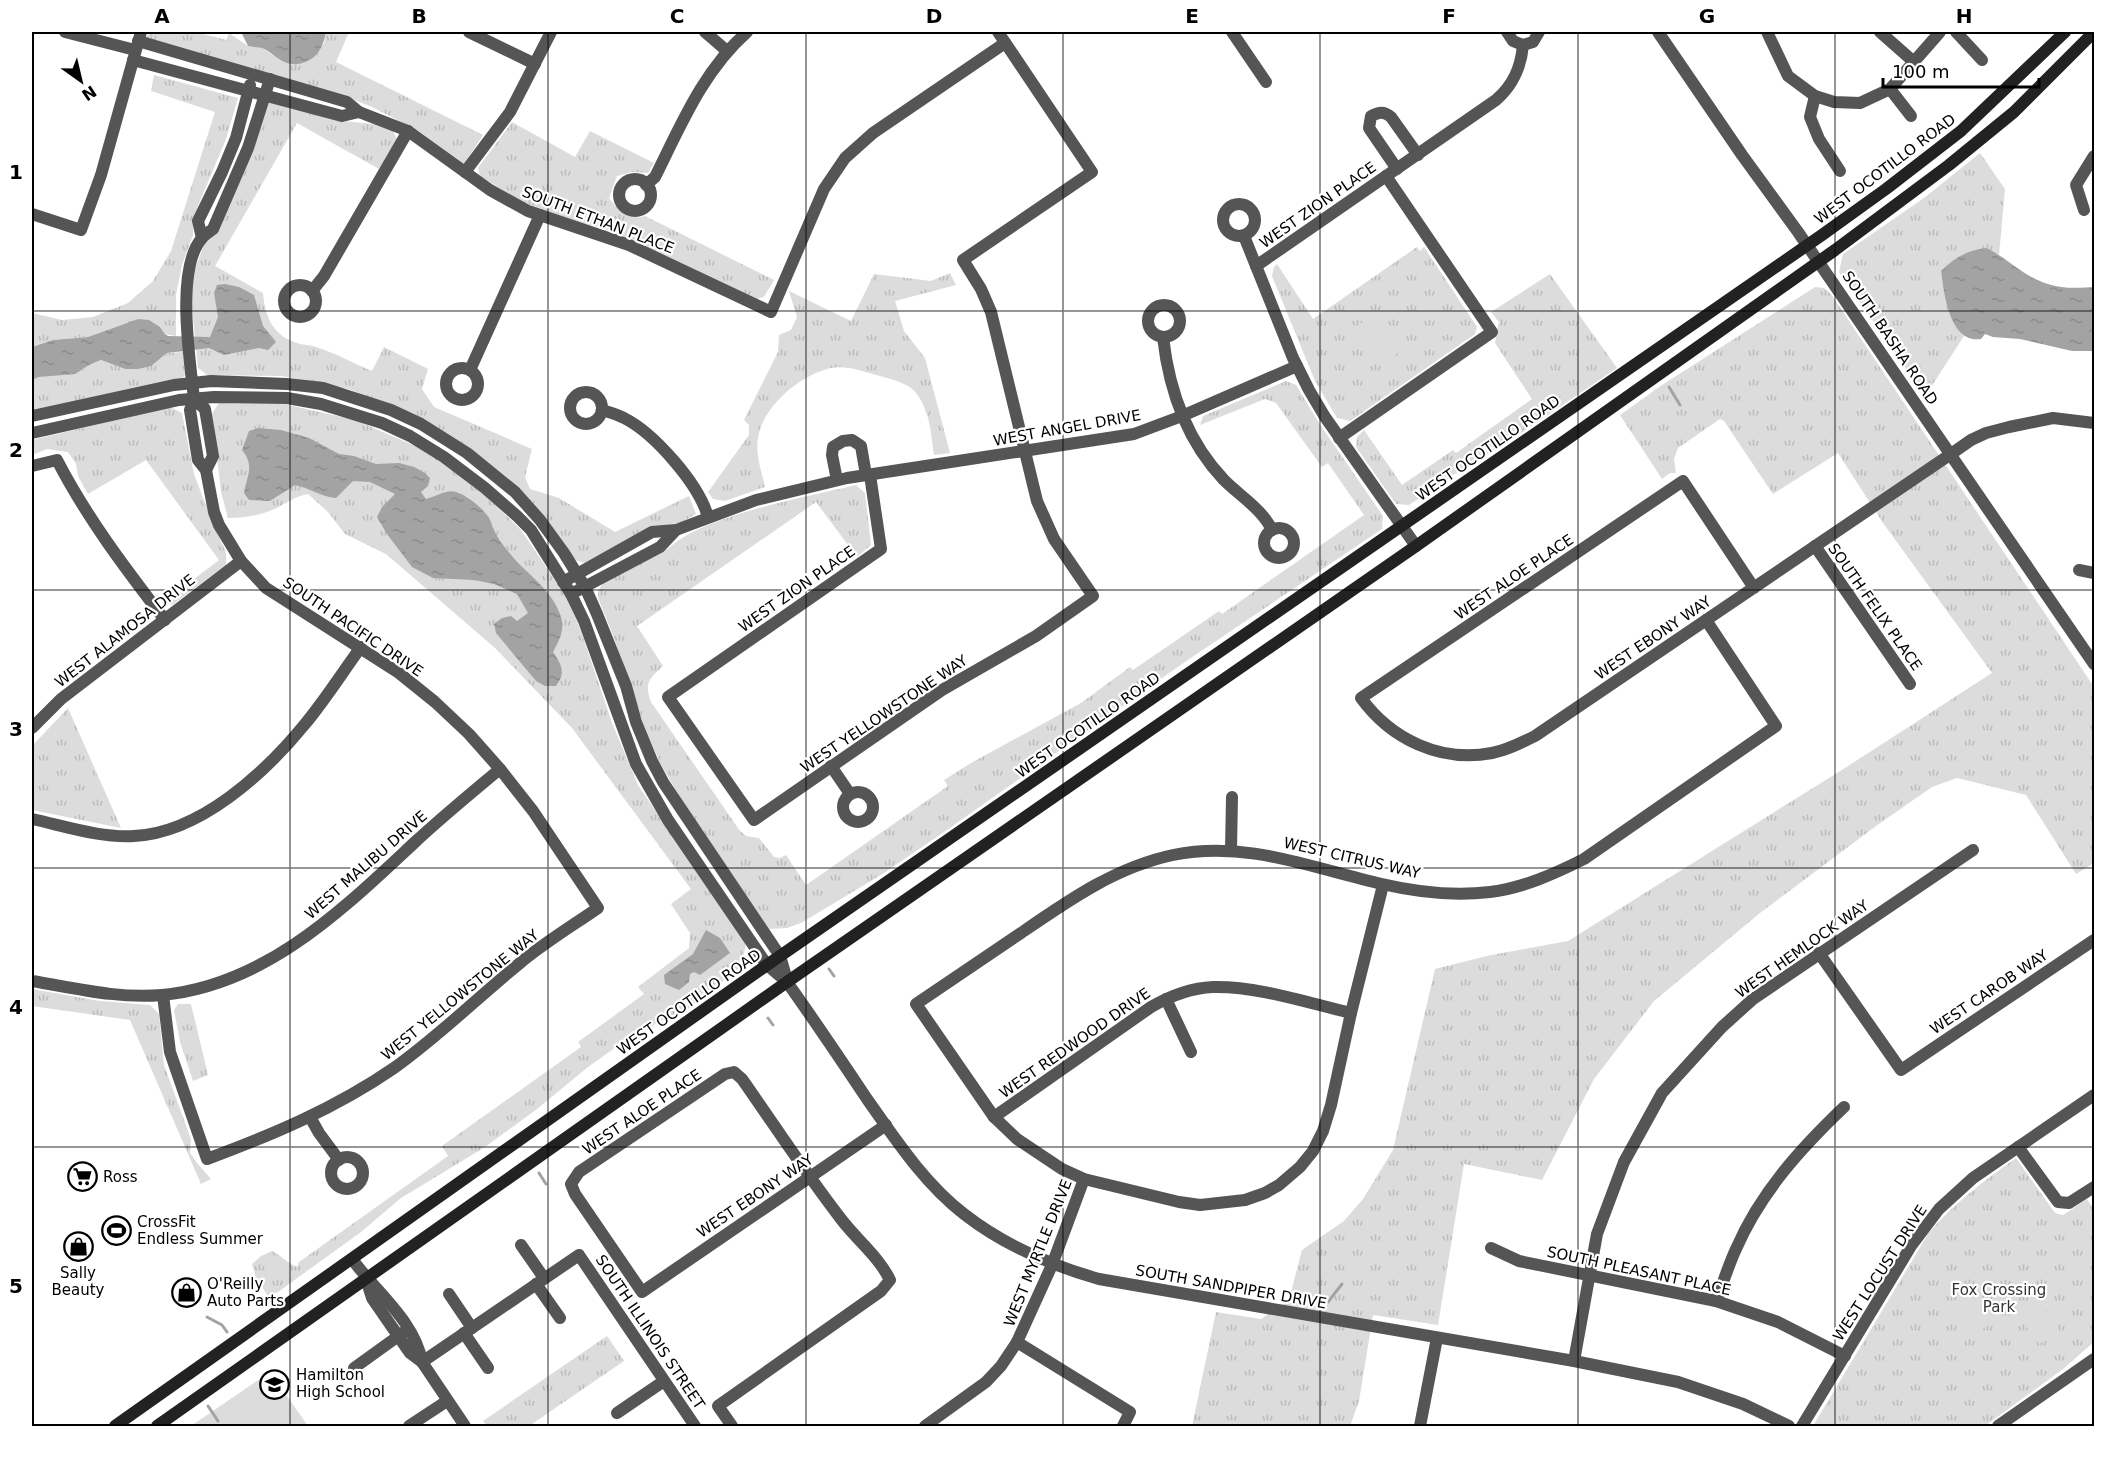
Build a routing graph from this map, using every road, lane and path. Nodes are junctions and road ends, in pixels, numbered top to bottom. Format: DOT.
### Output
graph roads {
  1 [pos="65,32"];
  2 [pos="469,32"];
  3 [pos="551,32"];
  4 [pos="705,32"];
  5 [pos="747,32"];
  6 [pos="998,32"];
  7 [pos="1232,32"];
  8 [pos="1507,32"];
  9 [pos="1539,32"];
  10 [pos="1658,32"];
  11 [pos="1767,32"];
  12 [pos="1880,32"];
  13 [pos="1940,32"];
  14 [pos="1956,32"];
  15 [pos="2065,32"];
  16 [pos="2094,32"];
  17 [pos="1005,43"];
  18 [pos="1523,45"];
  19 [pos="137,46"];
  20 [pos="727,51"];
  21 [pos="1982,60"];
  22 [pos="1914,62"];
  23 [pos="535,64"];
  24 [pos="253,75"];
  25 [pos="270,80"];
  26 [pos="1266,82"];
  27 [pos="1890,89"];
  28 [pos="249,92"];
  29 [pos="266,96"];
  30 [pos="1815,96"];
  31 [pos="359,112"];
  32 [pos="1911,116"];
  33 [pos="408,131"];
  34 [pos="1418,154"];
  35 [pos="2094,156"];
  36 [pos="1397,169"];
  37 [pos="1840,171"];
  38 [pos="465,172"];
  39 [pos="1386,176"];
  40 [pos="646,185"];
  41 [pos="2084,210"];
  42 [pos="32,214"];
  43 [pos="540,215"];
  44 [pos="1244,236"];
  45 [pos="202,238"];
  46 [pos="1807,245"];
  47 [pos="1818,261"];
  48 [pos="1256,266"];
  49 [pos="312,291"];
  50 [pos="1163,337"];
  51 [pos="1297,366"];
  52 [pos="470,370"];
  53 [pos="192,383"];
  54 [pos="194,399"];
  55 [pos="602,410"];
  56 [pos="32,416"];
  57 [pos="1182,416"];
  58 [pos="2094,423"];
  59 [pos="32,433"];
  60 [pos="1340,438"];
  61 [pos="1025,452"];
  62 [pos="1951,454"];
  63 [pos="32,466"];
  64 [pos="868,475"];
  65 [pos="837,480"];
  66 [pos="708,517"];
  67 [pos="1402,525"];
  68 [pos="676,530"];
  69 [pos="1272,530"];
  70 [pos="1416,546"];
  71 [pos="1815,546"];
  72 [pos="241,561"];
  73 [pos="2079,570"];
  74 [pos="577,573"];
  75 [pos="2094,573"];
  76 [pos="563,582"];
  77 [pos="585,587"];
  78 [pos="1754,588"];
  79 [pos="571,594"];
  80 [pos="165,620"];
  81 [pos="1706,620"];
  82 [pos="361,647"];
  83 [pos="2094,664"];
  84 [pos="1910,684"];
  85 [pos="1361,699"];
  86 [pos="32,728"];
  87 [pos="831,766"];
  88 [pos="500,769"];
  89 [pos="850,794"];
  90 [pos="1232,796"];
  91 [pos="32,819"];
  92 [pos="754,820"];
  93 [pos="1231,850"];
  94 [pos="1973,850"];
  95 [pos="1383,885"];
  96 [pos="598,908"];
  97 [pos="2094,939"];
  98 [pos="1819,953"];
  99 [pos="780,956"];
  100 [pos="767,965"];
  101 [pos="32,981"];
  102 [pos="787,981"];
  103 [pos="163,995"];
  104 [pos="1166,999"];
  105 [pos="1351,1013"];
  106 [pos="1191,1052"];
  107 [pos="2094,1095"];
  108 [pos="1844,1107"];
  109 [pos="310,1117"];
  110 [pos="994,1117"];
  111 [pos="886,1125"];
  112 [pos="2018,1148"];
  113 [pos="339,1160"];
  114 [pos="810,1177"];
  115 [pos="1084,1179"];
  116 [pos="2094,1187"];
  117 [pos="521,1245"];
  118 [pos="1491,1248"];
  119 [pos="352,1259"];
  120 [pos="1052,1265"];
  121 [pos="1588,1275"];
  122 [pos="366,1279"];
  123 [pos="540,1281"];
  124 [pos="642,1292"];
  125 [pos="449,1294"];
  126 [pos="1716,1301"];
  127 [pos="560,1318"];
  128 [pos="468,1331"];
  129 [pos="403,1333"];
  130 [pos="1437,1338"];
  131 [pos="1017,1341"];
  132 [pos="1845,1356"];
  133 [pos="2094,1359"];
  134 [pos="1575,1361"];
  135 [pos="422,1362"];
  136 [pos="354,1368"];
  137 [pos="488,1368"];
  138 [pos="664,1381"];
  139 [pos="447,1401"];
  140 [pos="617,1413"];
  141 [pos="115,1426"];
  142 [pos="157,1426"];
  143 [pos="409,1426"];
  144 [pos="465,1426"];
  145 [pos="695,1426"];
  146 [pos="732,1426"];
  147 [pos="925,1426"];
  148 [pos="1123,1426"];
  149 [pos="1421,1426"];
  150 [pos="1789,1426"];
  151 [pos="1802,1426"];
  152 [pos="1998,1426"];
  1 -- 19 [label="street, SOUTH ETHAN PLACE"];
  2 -- 23 [label="street"];
  3 -- 23 [label="street"];
  4 -- 20 [label="street"];
  5 -- 20 [label="street"];
  6 -- 17 [label="street"];
  7 -- 26 [label="street"];
  8 -- 18 [label="street"];
  9 -- 18 [label="street"];
  10 -- 46 [label="street, SOUTH BASHA ROAD"];
  11 -- 30 [label="street"];
  12 -- 22 [label="street"];
  13 -- 22 [label="street"];
  14 -- 21 [label="street"];
  15 -- 46 [label="main road, WEST OCOTILLO ROAD"];
  16 -- 47 [label="main road"];
  17 -- 43 [label="street, SOUTH ETHAN PLACE"];
  17 -- 61 [label="street"];
  18 -- 34 [label="street, WEST ZION PLACE"];
  19 -- 24 [label="street, SOUTH ETHAN PLACE"];
  19 -- 28 [label="street, SOUTH ETHAN PLACE"];
  19 -- 42 [label="street"];
  20 -- 40 [label="street"];
  22 -- 27 [label="street"];
  23 -- 38 [label="street"];
  24 -- 25 [label="street, SOUTH ETHAN PLACE"];
  24 -- 28 [label="street, SOUTH PACIFIC DRIVE"];
  25 -- 29 [label="street, SOUTH PACIFIC DRIVE"];
  25 -- 31 [label="street, SOUTH ETHAN PLACE"];
  27 -- 30 [label="street"];
  27 -- 32 [label="street"];
  28 -- 29 [label="street, SOUTH ETHAN PLACE"];
  28 -- 45 [label="street, SOUTH PACIFIC DRIVE"];
  29 -- 31 [label="street, SOUTH ETHAN PLACE"];
  29 -- 45 [label="street, SOUTH PACIFIC DRIVE"];
  30 -- 37 [label="street"];
  31 -- 33 [label="street, SOUTH ETHAN PLACE"];
  33 -- 38 [label="street, SOUTH ETHAN PLACE"];
  33 -- 49 [label="street"];
  34 -- 36 [label="street, WEST ZION PLACE"];
  34 -- 36 [label="street, WEST ZION PLACE"];
  35 -- 41 [label="street"];
  36 -- 39 [label="street, WEST ZION PLACE"];
  38 -- 43 [label="street, SOUTH ETHAN PLACE"];
  39 -- 48 [label="street, WEST ZION PLACE"];
  39 -- 60 [label="street"];
  43 -- 52 [label="street"];
  44 -- 48 [label="street"];
  45 -- 53 [label="street, SOUTH PACIFIC DRIVE"];
  46 -- 47 [label="street, SOUTH BASHA ROAD"];
  46 -- 67 [label="main road, WEST OCOTILLO ROAD"];
  47 -- 62 [label="street, SOUTH BASHA ROAD"];
  47 -- 70 [label="main road"];
  48 -- 51 [label="street"];
  50 -- 57 [label="street"];
  51 -- 57 [label="street, WEST ANGEL DRIVE"];
  51 -- 60 [label="street"];
  53 -- 54 [label="street, SOUTH PACIFIC DRIVE"];
  53 -- 56 [label="street"];
  53 -- 74 [label="street"];
  54 -- 59 [label="street"];
  54 -- 72 [label="street, SOUTH PACIFIC DRIVE"];
  54 -- 76 [label="street"];
  55 -- 66 [label="street"];
  57 -- 61 [label="street, WEST ANGEL DRIVE"];
  57 -- 69 [label="street"];
  58 -- 62 [label="street, WEST EBONY WAY"];
  60 -- 67 [label="street"];
  61 -- 64 [label="street, WEST ANGEL DRIVE"];
  61 -- 87 [label="street, WEST YELLOWSTONE WAY"];
  62 -- 71 [label="street, WEST EBONY WAY"];
  62 -- 83 [label="street, SOUTH BASHA ROAD"];
  63 -- 80 [label="street"];
  64 -- 65 [label="street, WEST ANGEL DRIVE"];
  64 -- 65 [label="street"];
  64 -- 92 [label="street, WEST ZION PLACE"];
  65 -- 66 [label="street, WEST ANGEL DRIVE"];
  66 -- 68 [label="street, WEST ANGEL DRIVE"];
  67 -- 70 [label="street"];
  67 -- 99 [label="main road, WEST OCOTILLO ROAD"];
  68 -- 74 [label="street, WEST ANGEL DRIVE"];
  68 -- 77 [label="street, WEST ANGEL DRIVE"];
  70 -- 102 [label="main road"];
  71 -- 78 [label="street, WEST EBONY WAY"];
  71 -- 84 [label="street, SOUTH FELIX PLACE"];
  72 -- 80 [label="street, WEST ALAMOSA DRIVE"];
  72 -- 82 [label="street, SOUTH PACIFIC DRIVE"];
  73 -- 75 [label="street"];
  74 -- 76 [label="street, WEST ANGEL DRIVE"];
  74 -- 77 [label="street"];
  76 -- 79 [label="street"];
  77 -- 79 [label="street, WEST ANGEL DRIVE"];
  77 -- 99 [label="street"];
  78 -- 81 [label="street, WEST EBONY WAY"];
  78 -- 85 [label="street, WEST ALOE PLACE"];
  79 -- 100 [label="street"];
  80 -- 86 [label="street, WEST ALAMOSA DRIVE"];
  81 -- 85 [label="street, WEST EBONY WAY"];
  81 -- 95 [label="street, WEST CITRUS WAY"];
  82 -- 88 [label="street, SOUTH PACIFIC DRIVE"];
  82 -- 91 [label="street"];
  87 -- 89 [label="street"];
  87 -- 92 [label="street, WEST YELLOWSTONE WAY"];
  88 -- 96 [label="street, SOUTH PACIFIC DRIVE"];
  88 -- 103 [label="street, WEST MALIBU DRIVE"];
  90 -- 93 [label="street"];
  93 -- 95 [label="street, WEST CITRUS WAY"];
  93 -- 110 [label="street, WEST CITRUS WAY"];
  94 -- 98 [label="street, WEST HEMLOCK WAY"];
  95 -- 105 [label="street, WEST MYRTLE DRIVE"];
  96 -- 109 [label="street, WEST YELLOWSTONE WAY"];
  97 -- 98 [label="street, WEST CAROB WAY"];
  98 -- 121 [label="street, WEST HEMLOCK WAY"];
  99 -- 100 [label="main road, WEST OCOTILLO ROAD"];
  99 -- 102 [label="street"];
  100 -- 102 [label="street"];
  100 -- 119 [label="main road, WEST OCOTILLO ROAD"];
  101 -- 103 [label="street, WEST MALIBU DRIVE"];
  102 -- 111 [label="street, SOUTH SANDPIPER DRIVE"];
  102 -- 122 [label="main road"];
  103 -- 109 [label="street, WEST YELLOWSTONE WAY"];
  104 -- 105 [label="street, WEST REDWOOD DRIVE"];
  104 -- 106 [label="street"];
  104 -- 110 [label="street, WEST REDWOOD DRIVE"];
  105 -- 115 [label="street, WEST MYRTLE DRIVE"];
  107 -- 112 [label="street, WEST LOCUST DRIVE"];
  108 -- 126 [label="street"];
  109 -- 113 [label="street"];
  110 -- 115 [label="street"];
  111 -- 114 [label="street, WEST EBONY WAY"];
  111 -- 120 [label="street, SOUTH SANDPIPER DRIVE"];
  112 -- 116 [label="street"];
  112 -- 132 [label="street, WEST LOCUST DRIVE"];
  114 -- 124 [label="street, WEST EBONY WAY"];
  114 -- 124 [label="street, WEST ALOE PLACE"];
  114 -- 146 [label="street"];
  115 -- 120 [label="street, WEST MYRTLE DRIVE"];
  117 -- 123 [label="street"];
  118 -- 121 [label="street, SOUTH PLEASANT PLACE"];
  119 -- 122 [label="street"];
  119 -- 141 [label="main road, WEST OCOTILLO ROAD"];
  120 -- 130 [label="street, SOUTH SANDPIPER DRIVE"];
  120 -- 131 [label="street, WEST MYRTLE DRIVE"];
  121 -- 126 [label="street, SOUTH PLEASANT PLACE"];
  121 -- 134 [label="street, WEST HEMLOCK WAY"];
  122 -- 129 [label="street"];
  122 -- 142 [label="main road"];
  123 -- 127 [label="street"];
  123 -- 128 [label="street"];
  123 -- 138 [label="street, SOUTH ILLINOIS STREET"];
  125 -- 128 [label="street"];
  126 -- 132 [label="street, SOUTH PLEASANT PLACE"];
  128 -- 135 [label="street"];
  128 -- 137 [label="street"];
  129 -- 135 [label="street"];
  129 -- 136 [label="street"];
  130 -- 134 [label="street, SOUTH SANDPIPER DRIVE"];
  130 -- 149 [label="street"];
  131 -- 147 [label="street, WEST MYRTLE DRIVE"];
  131 -- 148 [label="street"];
  132 -- 151 [label="street, WEST LOCUST DRIVE"];
  133 -- 152 [label="street"];
  134 -- 150 [label="street, SOUTH SANDPIPER DRIVE"];
  135 -- 139 [label="street"];
  138 -- 140 [label="street"];
  138 -- 145 [label="street, SOUTH ILLINOIS STREET"];
  139 -- 143 [label="street"];
  139 -- 144 [label="street"];
}
